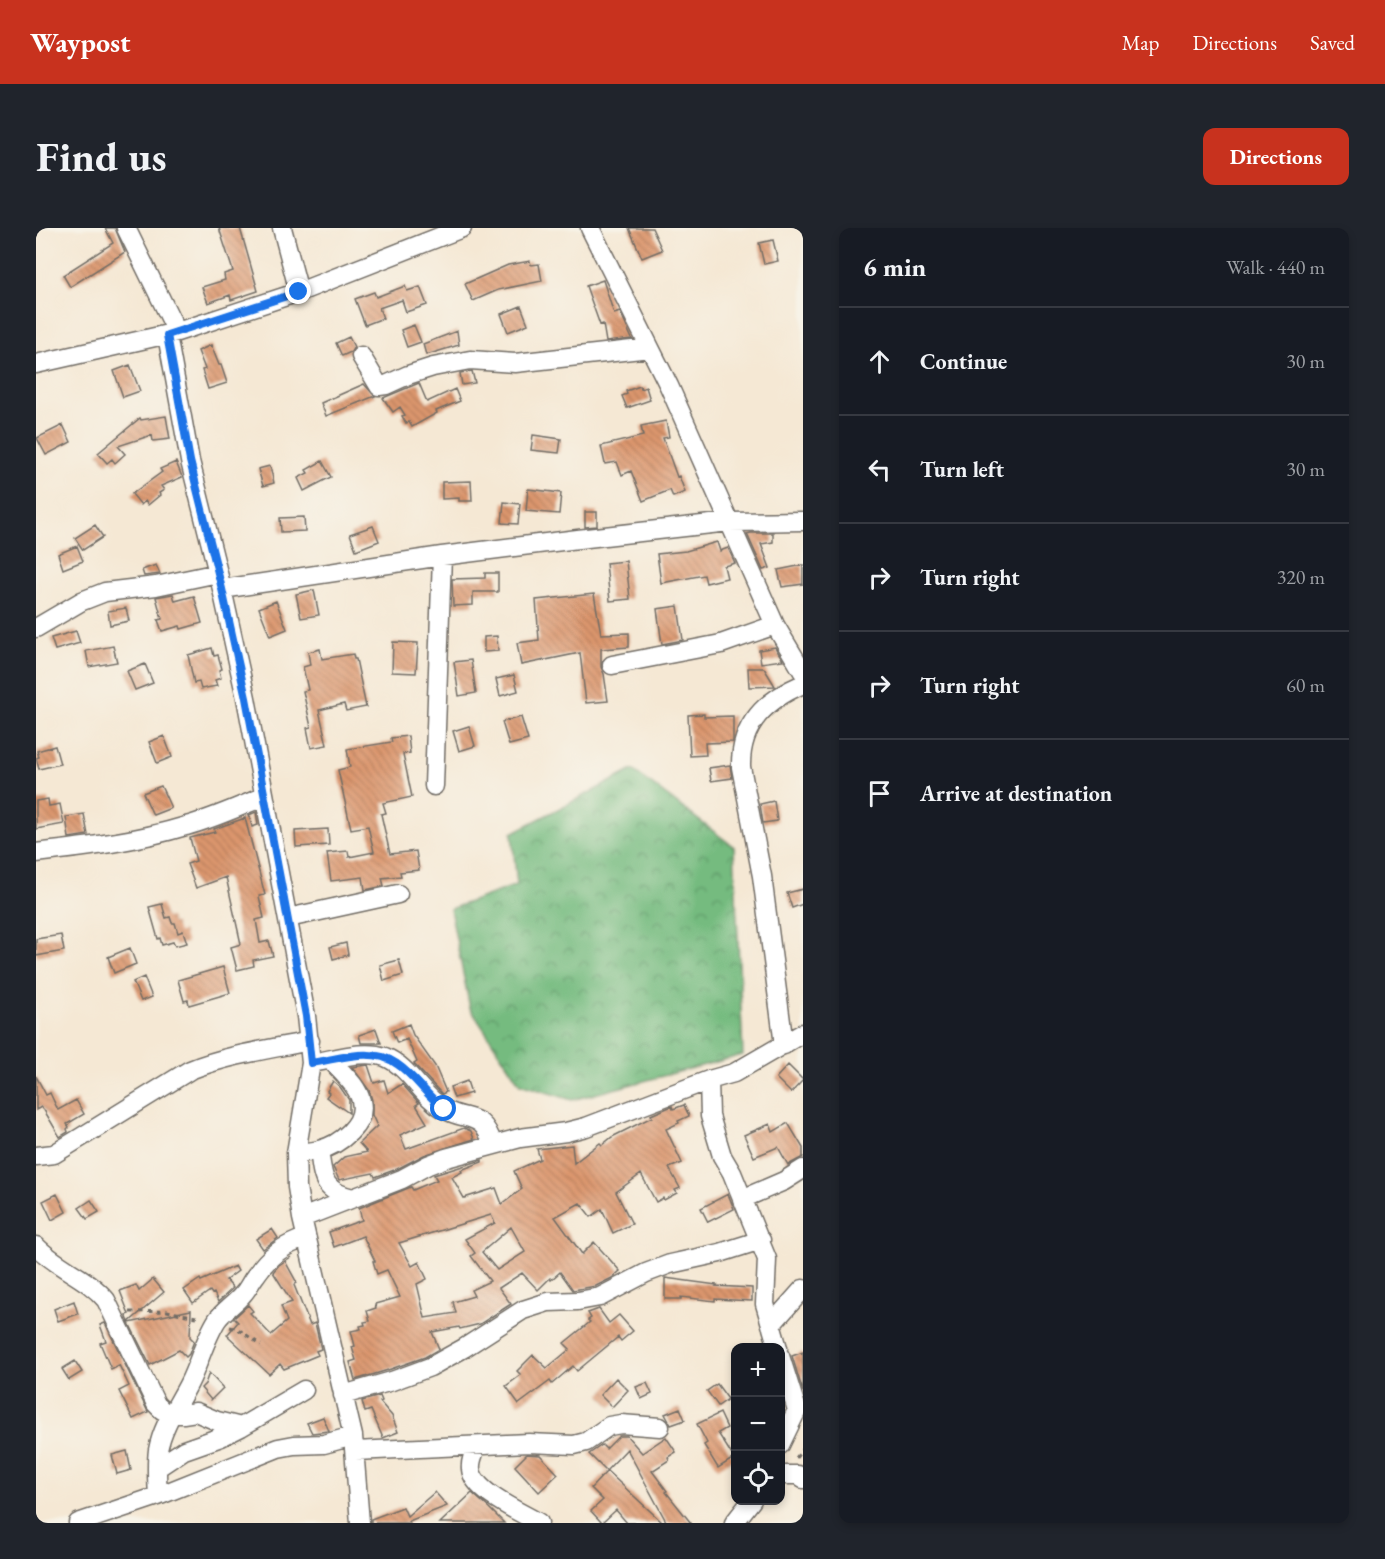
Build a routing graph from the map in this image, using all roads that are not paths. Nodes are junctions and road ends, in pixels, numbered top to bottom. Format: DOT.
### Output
graph roads {
  1 [pos="126,228"];
  2 [pos="282,228"];
  3 [pos="462,228"];
  4 [pos="590,228"];
  5 [pos="299,292"];
  6 [pos="172,333"];
  7 [pos="650,348"];
  8 [pos="361,356"];
  9 [pos="36,364"];
  10 [pos="803,521"];
  11 [pos="729,522"];
  12 [pos="442,556"];
  13 [pos="220,581"];
  14 [pos="775,625"];
  15 [pos="36,628"];
  16 [pos="612,665"];
  17 [pos="803,672"];
  18 [pos="803,684"];
  19 [pos="434,786"];
  20 [pos="263,797"];
  21 [pos="36,853"];
  22 [pos="398,894"];
  23 [pos="288,918"];
  24 [pos="803,1033"];
  25 [pos="310,1041"];
  26 [pos="784,1045"];
  27 [pos="331,1060"];
  28 [pos="311,1063"];
  29 [pos="710,1080"];
  30 [pos="493,1145"];
  31 [pos="319,1150"];
  32 [pos="296,1153"];
  33 [pos="36,1156"];
  34 [pos="803,1169"];
  35 [pos="353,1198"];
  36 [pos="742,1199"];
  37 [pos="302,1218"];
  38 [pos="306,1238"];
  39 [pos="761,1240"];
  40 [pos="36,1246"];
  41 [pos="803,1289"];
  42 [pos="771,1325"];
  43 [pos="777,1343"];
  44 [pos="785,1369"];
  45 [pos="304,1390"];
  46 [pos="343,1395"];
  47 [pos="800,1407"];
  48 [pos="171,1413"];
  49 [pos="241,1427"];
  50 [pos="660,1427"];
  51 [pos="785,1436"];
  52 [pos="354,1444"];
  53 [pos="477,1446"];
  54 [pos="157,1468"];
  55 [pos="785,1475"];
  56 [pos="803,1479"];
  57 [pos="158,1496"];
  58 [pos="748,1505"];
  59 [pos="78,1523"];
  60 [pos="360,1523"];
  61 [pos="539,1523"];
  62 [pos="734,1523"];
  1 -- 6 [label="street"];
  2 -- 5 [label="street"];
  3 -- 5 [label="street"];
  4 -- 7 [label="street"];
  5 -- 6 [label="street"];
  6 -- 9 [label="street"];
  6 -- 13 [label="street"];
  7 -- 8 [label="street"];
  7 -- 11 [label="street"];
  10 -- 11 [label="street"];
  11 -- 12 [label="street"];
  11 -- 14 [label="street"];
  12 -- 13 [label="street"];
  12 -- 19 [label="street"];
  13 -- 15 [label="street"];
  13 -- 20 [label="street"];
  14 -- 16 [label="street"];
  14 -- 17 [label="street"];
  18 -- 26 [label="street"];
  20 -- 21 [label="street"];
  20 -- 23 [label="street"];
  22 -- 23 [label="street"];
  23 -- 25 [label="street"];
  24 -- 26 [label="street"];
  25 -- 28 [label="street"];
  25 -- 33 [label="street"];
  26 -- 29 [label="street"];
  27 -- 28 [label="street"];
  27 -- 30 [label="street"];
  27 -- 31 [label="street"];
  28 -- 32 [label="street"];
  29 -- 30 [label="street"];
  29 -- 36 [label="street"];
  30 -- 35 [label="street"];
  31 -- 32 [label="street"];
  31 -- 35 [label="street"];
  32 -- 37 [label="street"];
  34 -- 36 [label="street"];
  35 -- 37 [label="street"];
  36 -- 39 [label="street"];
  37 -- 38 [label="street"];
  38 -- 46 [label="street"];
  38 -- 48 [label="street"];
  39 -- 42 [label="street"];
  39 -- 46 [label="street"];
  40 -- 48 [label="street"];
  41 -- 42 [label="street"];
  42 -- 43 [label="street"];
  44 -- 47 [label="street"];
  45 -- 49 [label="street"];
  46 -- 52 [label="street"];
  47 -- 51 [label="street"];
  48 -- 49 [label="street"];
  48 -- 54 [label="street"];
  49 -- 54 [label="street"];
  50 -- 53 [label="street"];
  52 -- 53 [label="street"];
  52 -- 57 [label="street"];
  52 -- 60 [label="street"];
  53 -- 61 [label="street"];
  54 -- 57 [label="street"];
  55 -- 56 [label="street"];
  57 -- 59 [label="street"];
  58 -- 62 [label="street"];
}
